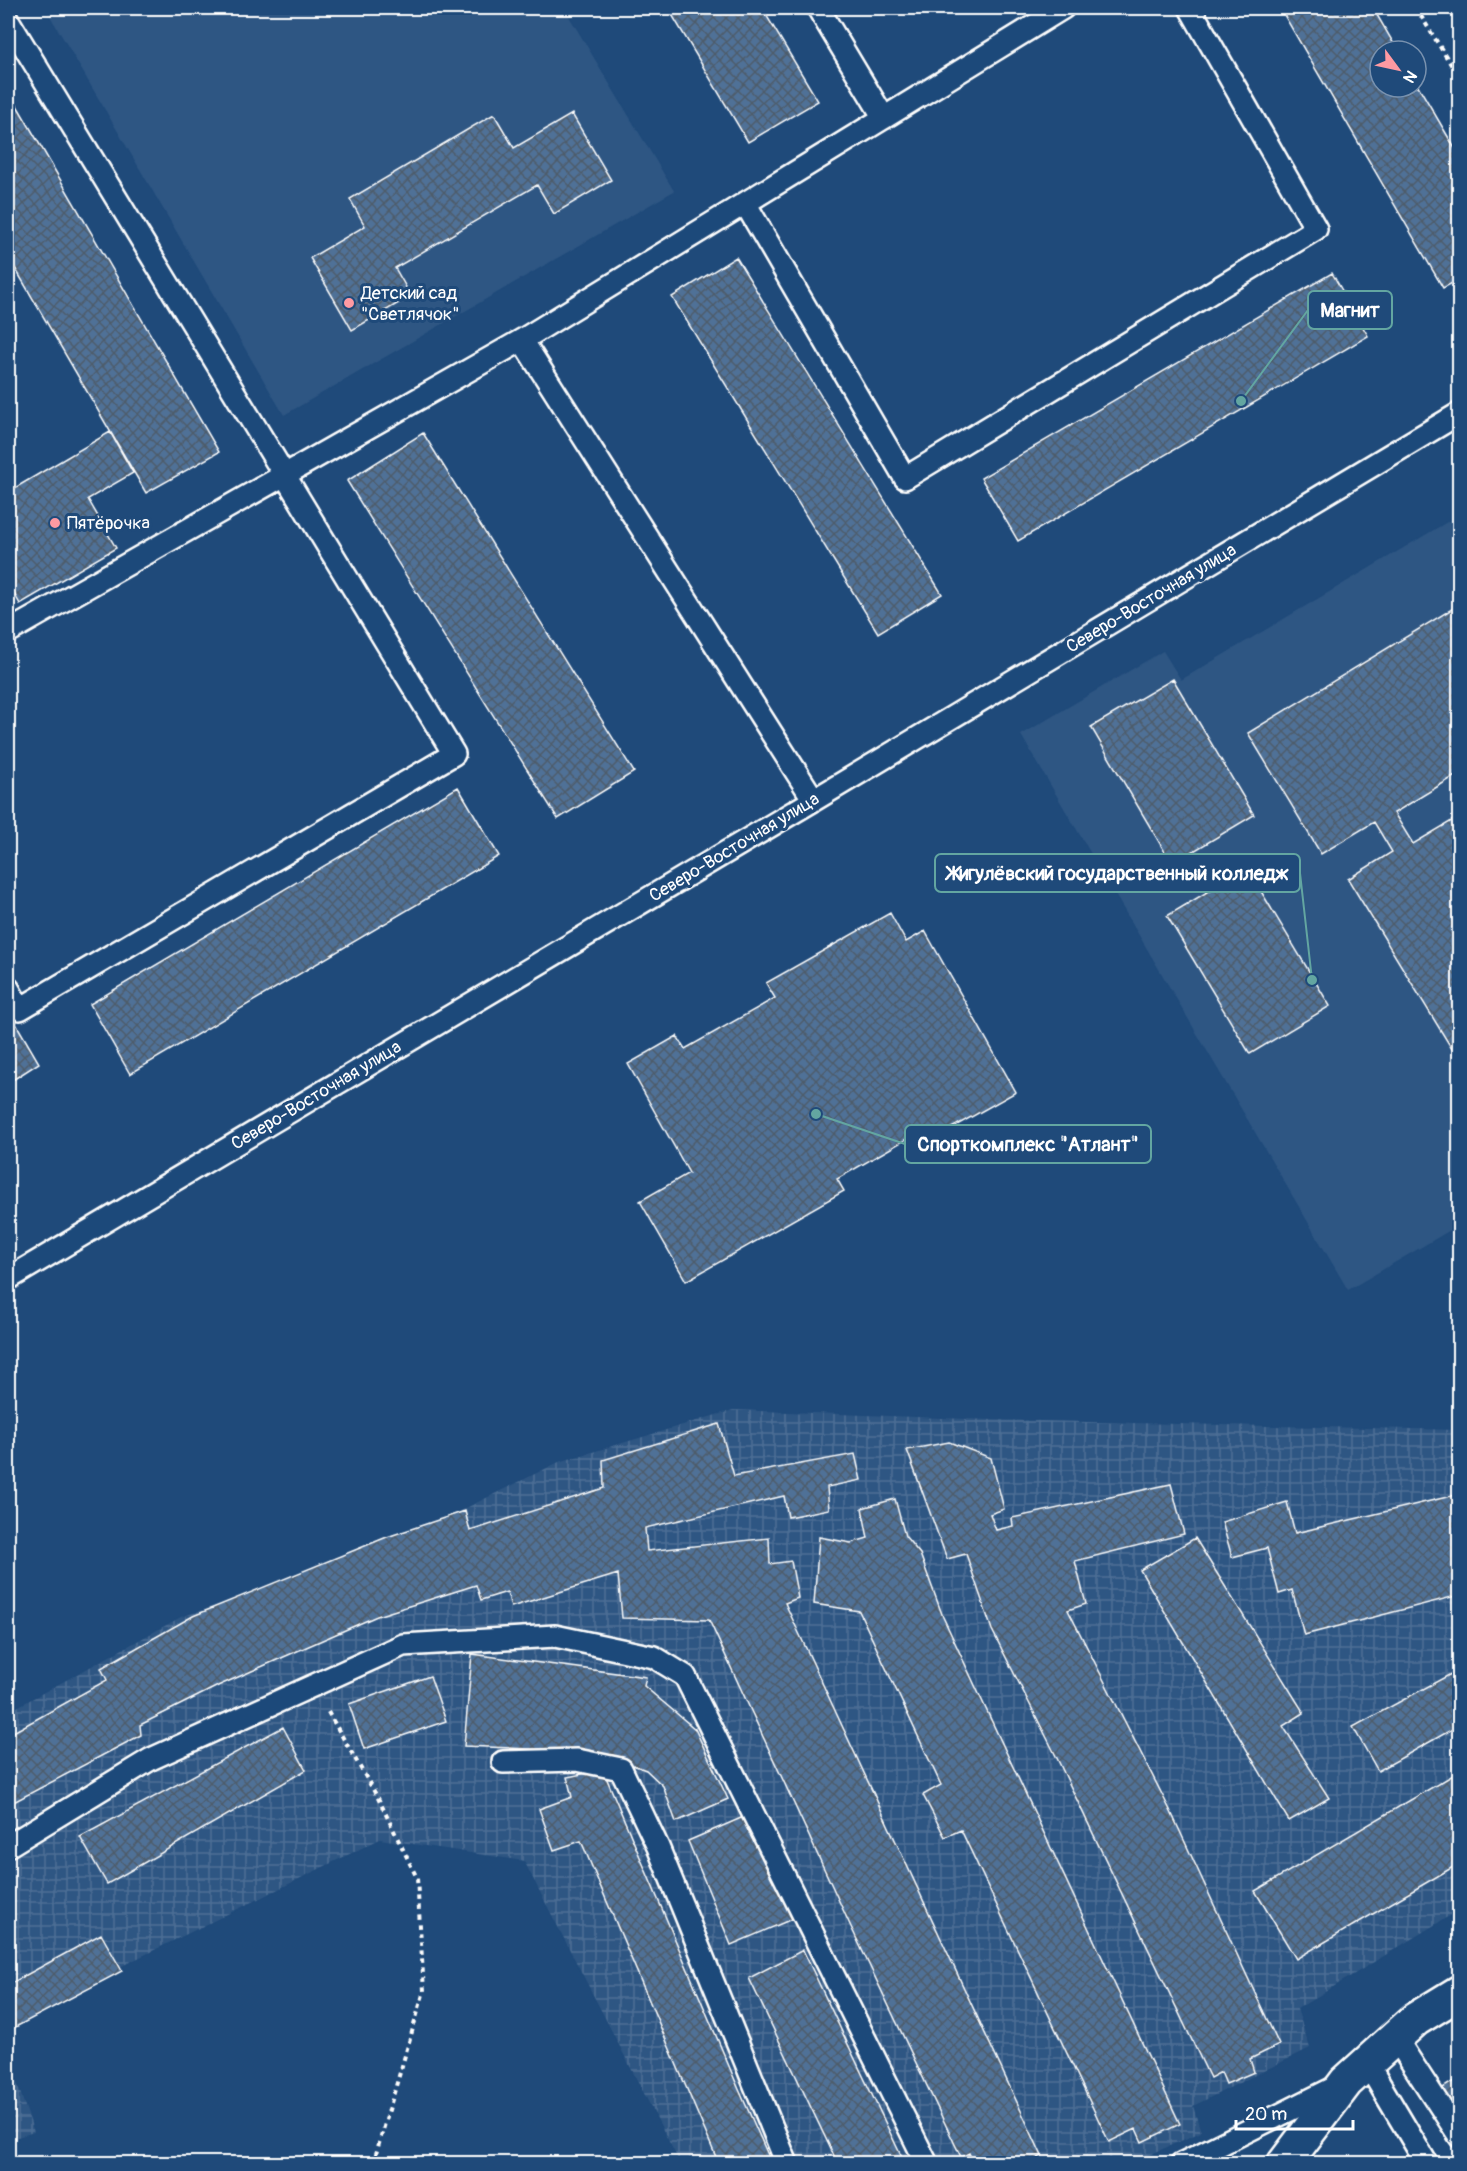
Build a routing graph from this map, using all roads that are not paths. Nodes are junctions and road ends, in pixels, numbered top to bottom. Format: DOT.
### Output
graph roads {
  1 [pos="818,8"];
  2 [pos="1064,8"];
  3 [pos="1190,8"];
  4 [pos="8,21"];
  5 [pos="884,118"];
  6 [pos="745,203"];
  7 [pos="522,340"];
  8 [pos="1460,413"];
  9 [pos="285,475"];
  10 [pos="8,632"];
  11 [pos="814,800"];
  12 [pos="8,988"];
  13 [pos="8,1279"];
  14 [pos="503,1762"];
  15 [pos="8,1846"];
  16 [pos="1460,1992"];
  17 [pos="1395,2037"];
  18 [pos="1357,2072"];
  19 [pos="1460,2137"];
  20 [pos="787,2163"];
  21 [pos="927,2163"];
  22 [pos="1181,2163"];
  23 [pos="1284,2163"];
  24 [pos="1427,2163"];
  1 -- 5 [label="lane"];
  2 -- 5 [label="lane"];
  3 -- 6 [label="lane"];
  4 -- 9 [label="lane"];
  5 -- 6 [label="lane"];
  6 -- 7 [label="lane"];
  7 -- 9 [label="lane"];
  7 -- 11 [label="lane"];
  8 -- 11 [label="lane, Северо-Восточная улица"];
  9 -- 10 [label="lane"];
  9 -- 12 [label="lane"];
  11 -- 13 [label="lane, Северо-Восточная улица"];
  14 -- 20 [label="lane"];
  15 -- 21 [label="lane"];
  16 -- 17 [label="street"];
  17 -- 18 [label="street"];
  17 -- 19 [label="lane"];
  18 -- 22 [label="lane"];
  18 -- 23 [label="street"];
  18 -- 24 [label="lane"];
}
